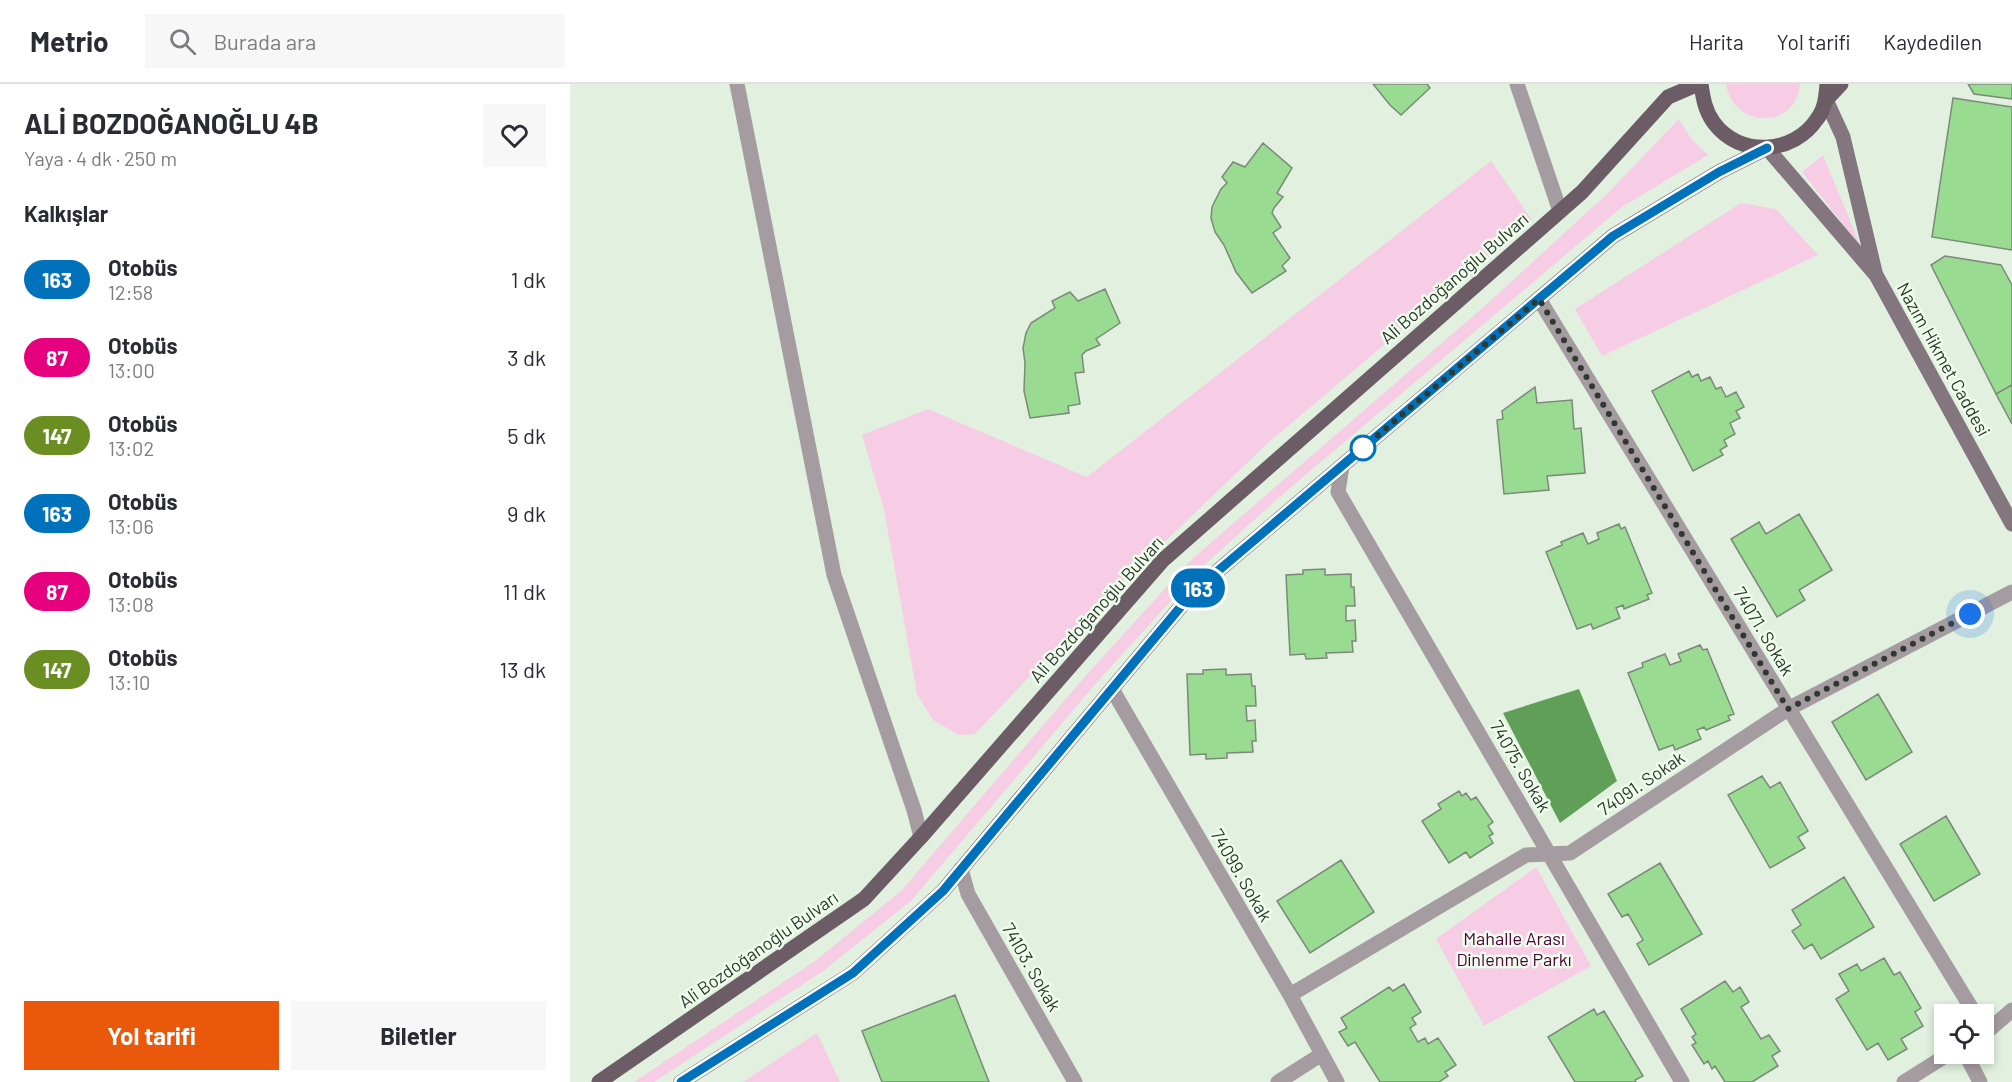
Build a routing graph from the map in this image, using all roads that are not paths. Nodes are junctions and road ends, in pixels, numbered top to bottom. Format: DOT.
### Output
graph roads {
  1 [pos="737,84"];
  2 [pos="1517,84"];
  3 [pos="1700,84"];
  4 [pos="1842,84"];
  5 [pos="1826,92"];
  6 [pos="1767,148"];
  7 [pos="1560,211"];
  8 [pos="1876,275"];
  9 [pos="1539,299"];
  10 [pos="1342,466"];
  11 [pos="2012,524"];
  12 [pos="2012,592"];
  13 [pos="1112,689"];
  14 [pos="1788,709"];
  15 [pos="921,837"];
  16 [pos="1549,853"];
  17 [pos="961,869"];
  18 [pos="1290,995"];
  19 [pos="1969,1004"];
  20 [pos="2012,1010"];
  21 [pos="1994,1024"];
  22 [pos="1322,1054"];
  23 [pos="1934,1063"];
  24 [pos="1971,1064"];
  25 [pos="599,1082"];
  26 [pos="681,1082"];
  27 [pos="1076,1082"];
  28 [pos="1278,1082"];
  29 [pos="1337,1082"];
  30 [pos="1681,1082"];
  31 [pos="1904,1082"];
  32 [pos="1980,1082"];
  1 -- 15 [label="street"];
  2 -- 7 [label="street"];
  3 -- 6 [label="main road"];
  3 -- 7 [label="main road, Ali Bozdoğanoğlu Bulvarı"];
  4 -- 5 [label="main road"];
  5 -- 6 [label="main road"];
  5 -- 8 [label="main road"];
  6 -- 8 [label="main road"];
  6 -- 9 [label="main road"];
  7 -- 15 [label="main road, Ali Bozdoğanoğlu Bulvarı"];
  8 -- 11 [label="main road, Nazım Hikmet Caddesi"];
  9 -- 10 [label="main road"];
  9 -- 14 [label="street, 74071. Sokak"];
  10 -- 13 [label="main road"];
  10 -- 16 [label="street, 74075. Sokak"];
  12 -- 14 [label="street, 74091. Sokak"];
  13 -- 17 [label="main road"];
  13 -- 18 [label="street, 74099. Sokak"];
  14 -- 16 [label="street, 74091. Sokak"];
  14 -- 19 [label="street, 74071. Sokak"];
  15 -- 25 [label="main road, Ali Bozdoğanoğlu Bulvarı"];
  16 -- 18 [label="street, 74091. Sokak"];
  16 -- 30 [label="street, 74075. Sokak"];
  17 -- 26 [label="main road"];
  17 -- 27 [label="street, 74103. Sokak"];
  18 -- 22 [label="street, 74099. Sokak"];
  20 -- 21 [label="street"];
  22 -- 28 [label="street"];
  22 -- 29 [label="street, 74099. Sokak"];
  23 -- 31 [label="street"];
  24 -- 32 [label="street"];
}
